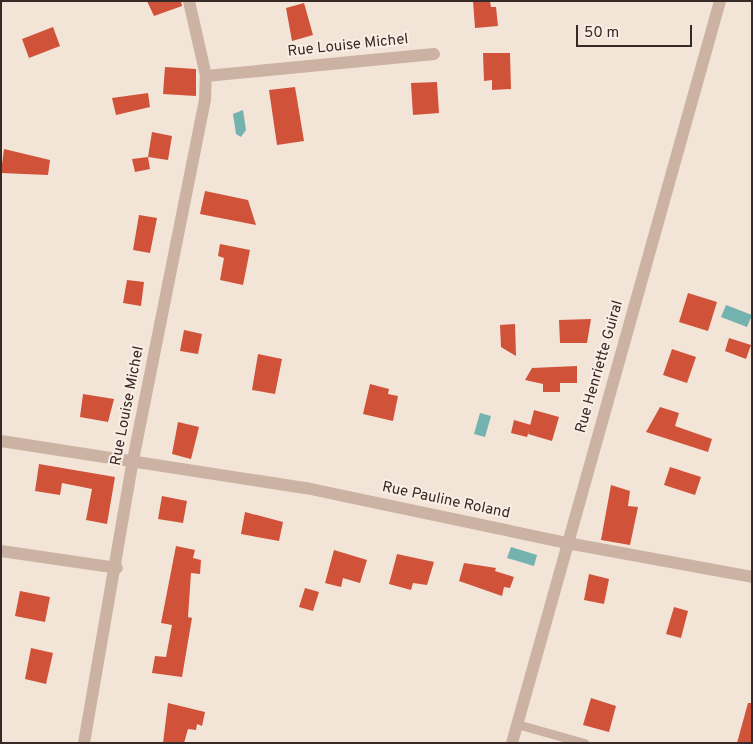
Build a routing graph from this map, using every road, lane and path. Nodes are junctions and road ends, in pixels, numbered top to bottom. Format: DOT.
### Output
graph roads {
  1 [pos="189,1"];
  2 [pos="720,1"];
  3 [pos="434,54"];
  4 [pos="206,76"];
  5 [pos="1,441"];
  6 [pos="133,460"];
  7 [pos="567,543"];
  8 [pos="1,551"];
  9 [pos="116,568"];
  10 [pos="752,577"];
  11 [pos="517,724"];
  12 [pos="84,743"];
  13 [pos="512,743"];
  14 [pos="584,743"];
  1 -- 4 [label="street, Rue Louise Michel"];
  2 -- 7 [label="street, Rue Henriette Guiral"];
  3 -- 4 [label="street, Rue Louise Michel"];
  4 -- 6 [label="street, Rue Louise Michel"];
  5 -- 6 [label="street, Rue Pauline Roland"];
  6 -- 7 [label="street, Rue Pauline Roland"];
  6 -- 9 [label="street, Rue Louise Michel"];
  7 -- 10 [label="street, Rue Pauline Roland"];
  7 -- 11 [label="street, Rue Henriette Guiral"];
  8 -- 9 [label="street"];
  9 -- 12 [label="street, Rue Louise Michel"];
  11 -- 13 [label="street, Rue Henriette Guiral"];
  11 -- 14 [label="lane"];
}
